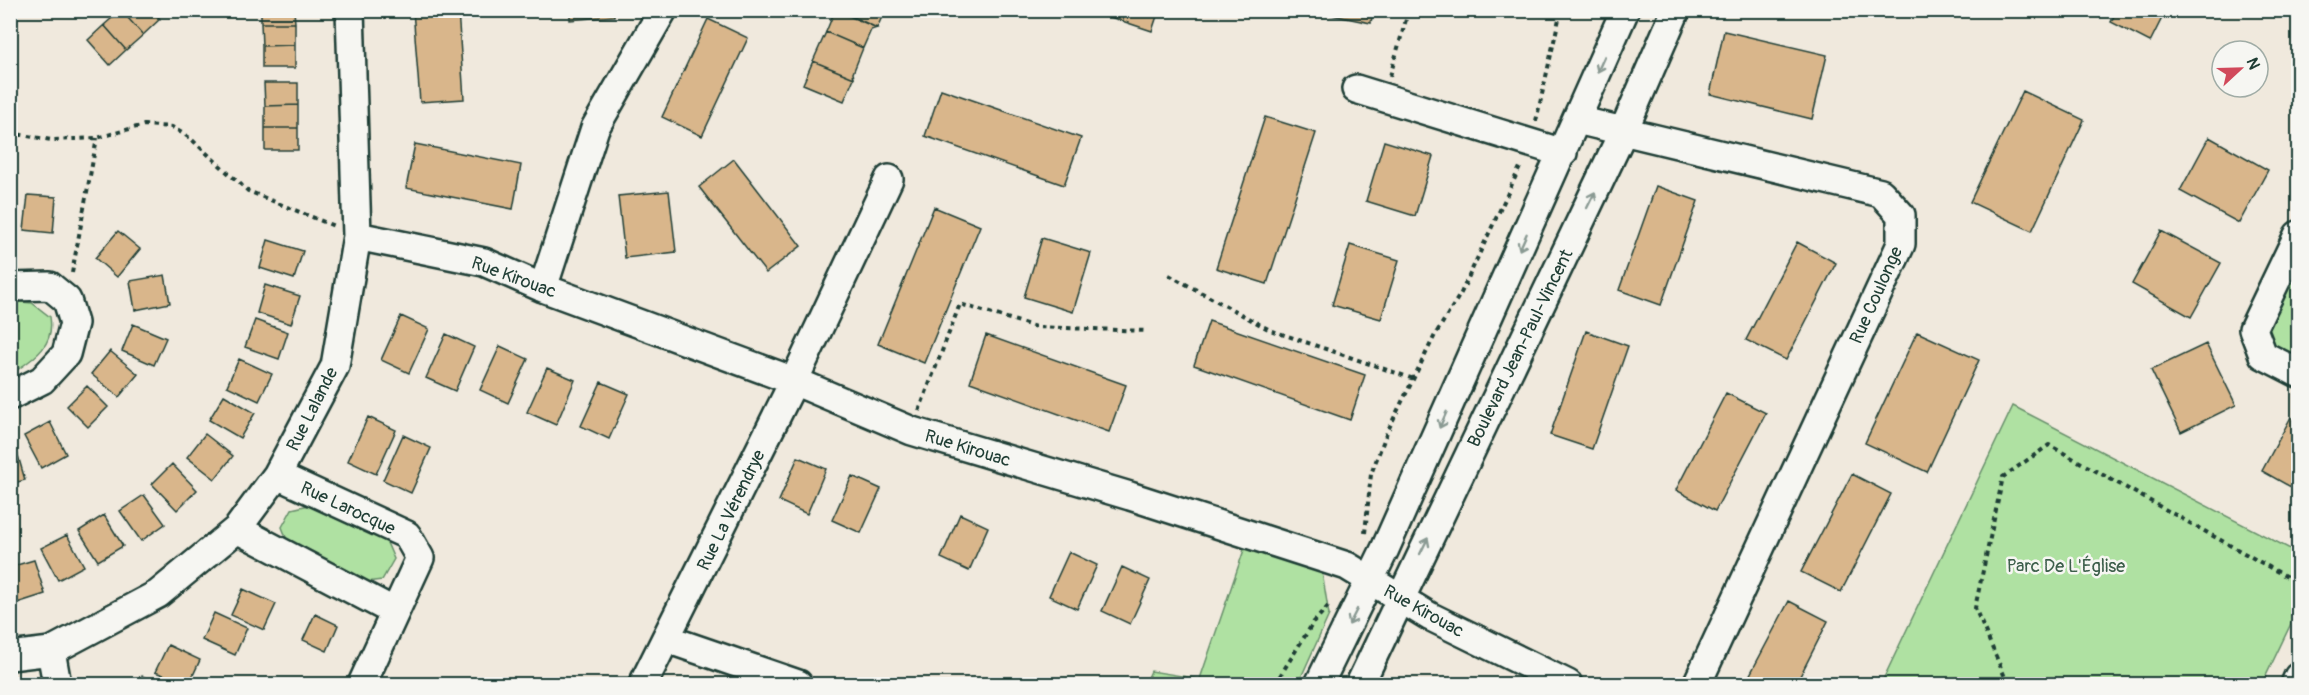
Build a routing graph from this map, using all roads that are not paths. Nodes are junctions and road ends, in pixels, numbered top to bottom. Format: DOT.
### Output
graph roads {
  1 [pos="350,10"];
  2 [pos="663,10"];
  3 [pos="1625,10"];
  4 [pos="1676,10"];
  5 [pos="1356,89"];
  6 [pos="1577,120"];
  7 [pos="1623,132"];
  8 [pos="1563,153"];
  9 [pos="889,179"];
  10 [pos="2298,235"];
  11 [pos="357,236"];
  12 [pos="10,287"];
  13 [pos="543,288"];
  14 [pos="2298,372"];
  15 [pos="794,381"];
  16 [pos="10,396"];
  17 [pos="277,476"];
  18 [pos="237,529"];
  19 [pos="1371,581"];
  20 [pos="1399,599"];
  21 [pos="394,612"];
  22 [pos="667,639"];
  23 [pos="51,651"];
  24 [pos="10,656"];
  25 [pos="2298,676"];
  26 [pos="57,684"];
  27 [pos="362,684"];
  28 [pos="643,684"];
  29 [pos="798,684"];
  30 [pos="1319,684"];
  31 [pos="1360,684"];
  32 [pos="1568,684"];
  33 [pos="1697,684"];
  34 [pos="2295,684"];
  1 -- 11 [label="street, Rue Lalande"];
  2 -- 13 [label="street"];
  3 -- 6 [label="street, Boulevard Jean-Paul-Vincent, one-way"];
  4 -- 7 [label="street, Boulevard Jean-Paul-Vincent"];
  5 -- 8 [label="street"];
  6 -- 7 [label="street, Rue Coulonge"];
  6 -- 8 [label="street, Boulevard Jean-Paul-Vincent"];
  20 -- 7 [label="street, Boulevard Jean-Paul-Vincent, one-way"];
  7 -- 33 [label="street, Rue Coulonge"];
  8 -- 19 [label="street, Boulevard Jean-Paul-Vincent, one-way"];
  9 -- 15 [label="street, Rue La Vérendrye"];
  10 -- 14 [label="street"];
  11 -- 13 [label="street, Rue Kirouac"];
  11 -- 17 [label="street, Rue Lalande"];
  12 -- 16 [label="street"];
  13 -- 15 [label="street, Rue Kirouac"];
  15 -- 19 [label="street, Rue Kirouac"];
  15 -- 22 [label="street, Rue La Vérendrye"];
  17 -- 18 [label="street, Rue Lalande"];
  17 -- 21 [label="street, Rue Larocque"];
  18 -- 21 [label="street"];
  18 -- 23 [label="street, Rue Lalande"];
  19 -- 20 [label="street, Rue Kirouac"];
  19 -- 30 [label="street, Boulevard Jean-Paul-Vincent, one-way"];
  20 -- 31 [label="street, Boulevard Jean-Paul-Vincent"];
  20 -- 32 [label="street, Rue Kirouac"];
  21 -- 27 [label="street, Rue Larocque"];
  22 -- 28 [label="street, Rue La Vérendrye"];
  22 -- 29 [label="street"];
  23 -- 24 [label="street, Rue Lalande"];
  23 -- 26 [label="street"];
  25 -- 34 [label="street"];
}
